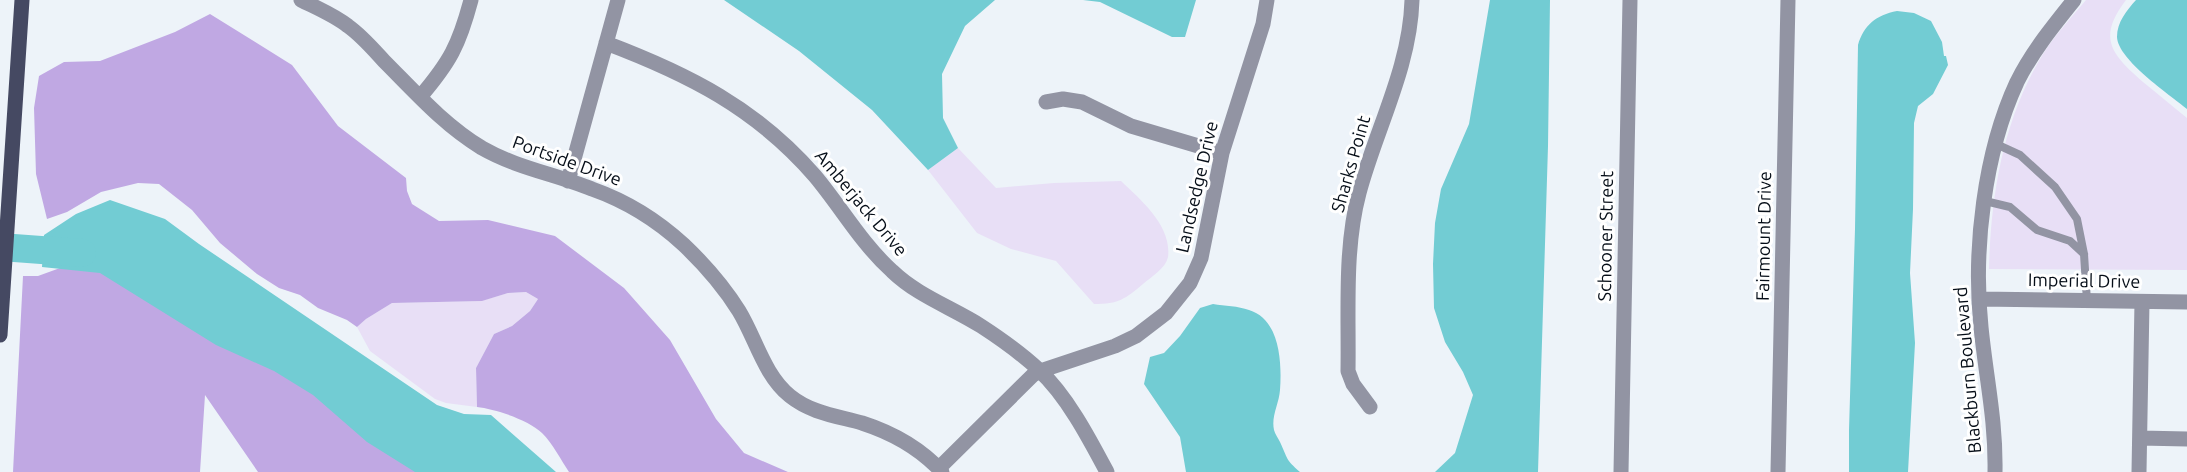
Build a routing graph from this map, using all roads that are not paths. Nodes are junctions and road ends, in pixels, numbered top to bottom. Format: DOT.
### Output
graph roads {
  1 [pos="22,0"];
  2 [pos="471,0"];
  3 [pos="618,0"];
  4 [pos="1267,0"];
  5 [pos="1412,0"];
  6 [pos="1630,0"];
  7 [pos="1788,0"];
  8 [pos="2074,0"];
  9 [pos="309,2"];
  10 [pos="606,43"];
  11 [pos="420,97"];
  12 [pos="1046,102"];
  13 [pos="1996,144"];
  14 [pos="1222,153"];
  15 [pos="568,181"];
  16 [pos="1985,201"];
  17 [pos="2084,254"];
  18 [pos="1980,299"];
  19 [pos="2087,301"];
  20 [pos="2142,302"];
  21 [pos="2187,302"];
  22 [pos="0,335"];
  23 [pos="1040,371"];
  24 [pos="1370,407"];
  25 [pos="2140,438"];
  26 [pos="2187,439"];
  27 [pos="940,470"];
  28 [pos="1107,472"];
  29 [pos="1621,472"];
  30 [pos="1778,472"];
  31 [pos="1995,472"];
  32 [pos="2139,472"];
  1 -- 22 [label="main road"];
  2 -- 11 [label="street"];
  3 -- 10 [label="street"];
  4 -- 14 [label="street, Landsedge Drive"];
  5 -- 24 [label="street, Sharks Point"];
  6 -- 29 [label="street, Schooner Street"];
  7 -- 30 [label="street, Fairmount Drive"];
  8 -- 13 [label="street, Blackburn Boulevard"];
  9 -- 11 [label="street, Portside Drive"];
  10 -- 15 [label="street"];
  10 -- 23 [label="street, Amberjack Drive"];
  11 -- 15 [label="street, Portside Drive"];
  12 -- 14 [label="street"];
  13 -- 16 [label="street, Blackburn Boulevard"];
  13 -- 17 [label="lane"];
  14 -- 23 [label="street, Landsedge Drive"];
  15 -- 27 [label="street, Portside Drive"];
  16 -- 17 [label="lane"];
  16 -- 18 [label="street, Blackburn Boulevard"];
  17 -- 19 [label="lane"];
  18 -- 19 [label="street, Imperial Drive"];
  18 -- 31 [label="street, Blackburn Boulevard"];
  19 -- 20 [label="street, Imperial Drive"];
  20 -- 21 [label="street, Imperial Drive"];
  20 -- 25 [label="street"];
  23 -- 27 [label="street, Landsedge Drive"];
  23 -- 28 [label="street, Amberjack Drive"];
  25 -- 26 [label="street"];
  25 -- 32 [label="street"];
}
